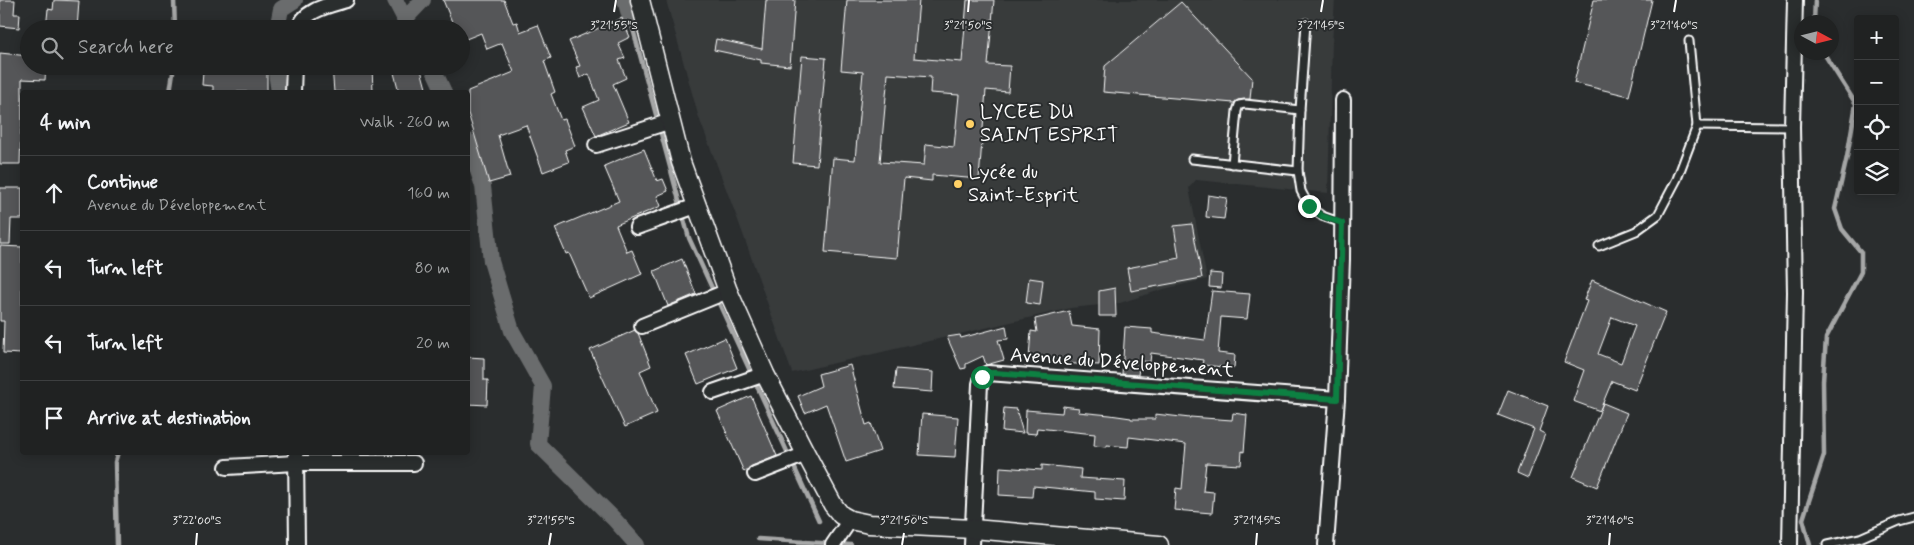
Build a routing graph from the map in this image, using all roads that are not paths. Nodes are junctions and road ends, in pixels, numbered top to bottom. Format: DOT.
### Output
graph roads {
  1 [pos="346,0"];
  2 [pos="640,0"];
  3 [pos="1795,0"];
  4 [pos="304,20"];
  5 [pos="1306,23"];
  6 [pos="1689,41"];
  7 [pos="294,75"];
  8 [pos="293,90"];
  9 [pos="1342,100"];
  10 [pos="1300,110"];
  11 [pos="670,121"];
  12 [pos="1697,126"];
  13 [pos="1792,127"];
  14 [pos="596,145"];
  15 [pos="1192,159"];
  16 [pos="1232,164"];
  17 [pos="1298,171"];
  18 [pos="696,206"];
  19 [pos="1342,223"];
  20 [pos="637,227"];
  21 [pos="1599,246"];
  22 [pos="728,290"];
  23 [pos="642,326"];
  24 [pos="765,374"];
  25 [pos="713,392"];
  26 [pos="1337,399"];
  27 [pos="806,454"];
  28 [pos="296,458"];
  29 [pos="414,463"];
  30 [pos="227,467"];
  31 [pos="755,474"];
  32 [pos="1914,517"];
  33 [pos="850,520"];
  34 [pos="972,537"];
  35 [pos="297,545"];
  36 [pos="833,545"];
  37 [pos="1159,545"];
  38 [pos="1326,545"];
  39 [pos="1790,545"];
  40 [pos="1826,545"];
  1 -- 4 [label="street"];
  2 -- 11 [label="street"];
  3 -- 13 [label="street"];
  5 -- 10 [label="lane"];
  6 -- 12 [label="lane"];
  7 -- 8 [label="street"];
  9 -- 19 [label="street"];
  10 -- 16 [label="lane"];
  10 -- 17 [label="lane"];
  11 -- 14 [label="street"];
  11 -- 18 [label="street"];
  12 -- 13 [label="lane"];
  12 -- 21 [label="lane"];
  13 -- 39 [label="street"];
  15 -- 16 [label="lane"];
  16 -- 17 [label="lane"];
  17 -- 19 [label="lane"];
  18 -- 20 [label="street"];
  18 -- 22 [label="street"];
  19 -- 26 [label="street"];
  22 -- 23 [label="street"];
  22 -- 24 [label="street"];
  24 -- 25 [label="street"];
  24 -- 27 [label="street"];
  26 -- 34 [label="street, Avenue du Développement"];
  26 -- 38 [label="street"];
  27 -- 31 [label="street"];
  27 -- 33 [label="street"];
  28 -- 29 [label="street"];
  28 -- 30 [label="street"];
  28 -- 35 [label="street"];
  32 -- 40 [label="lane"];
  33 -- 34 [label="street"];
  33 -- 36 [label="street"];
  34 -- 37 [label="street"];
}
